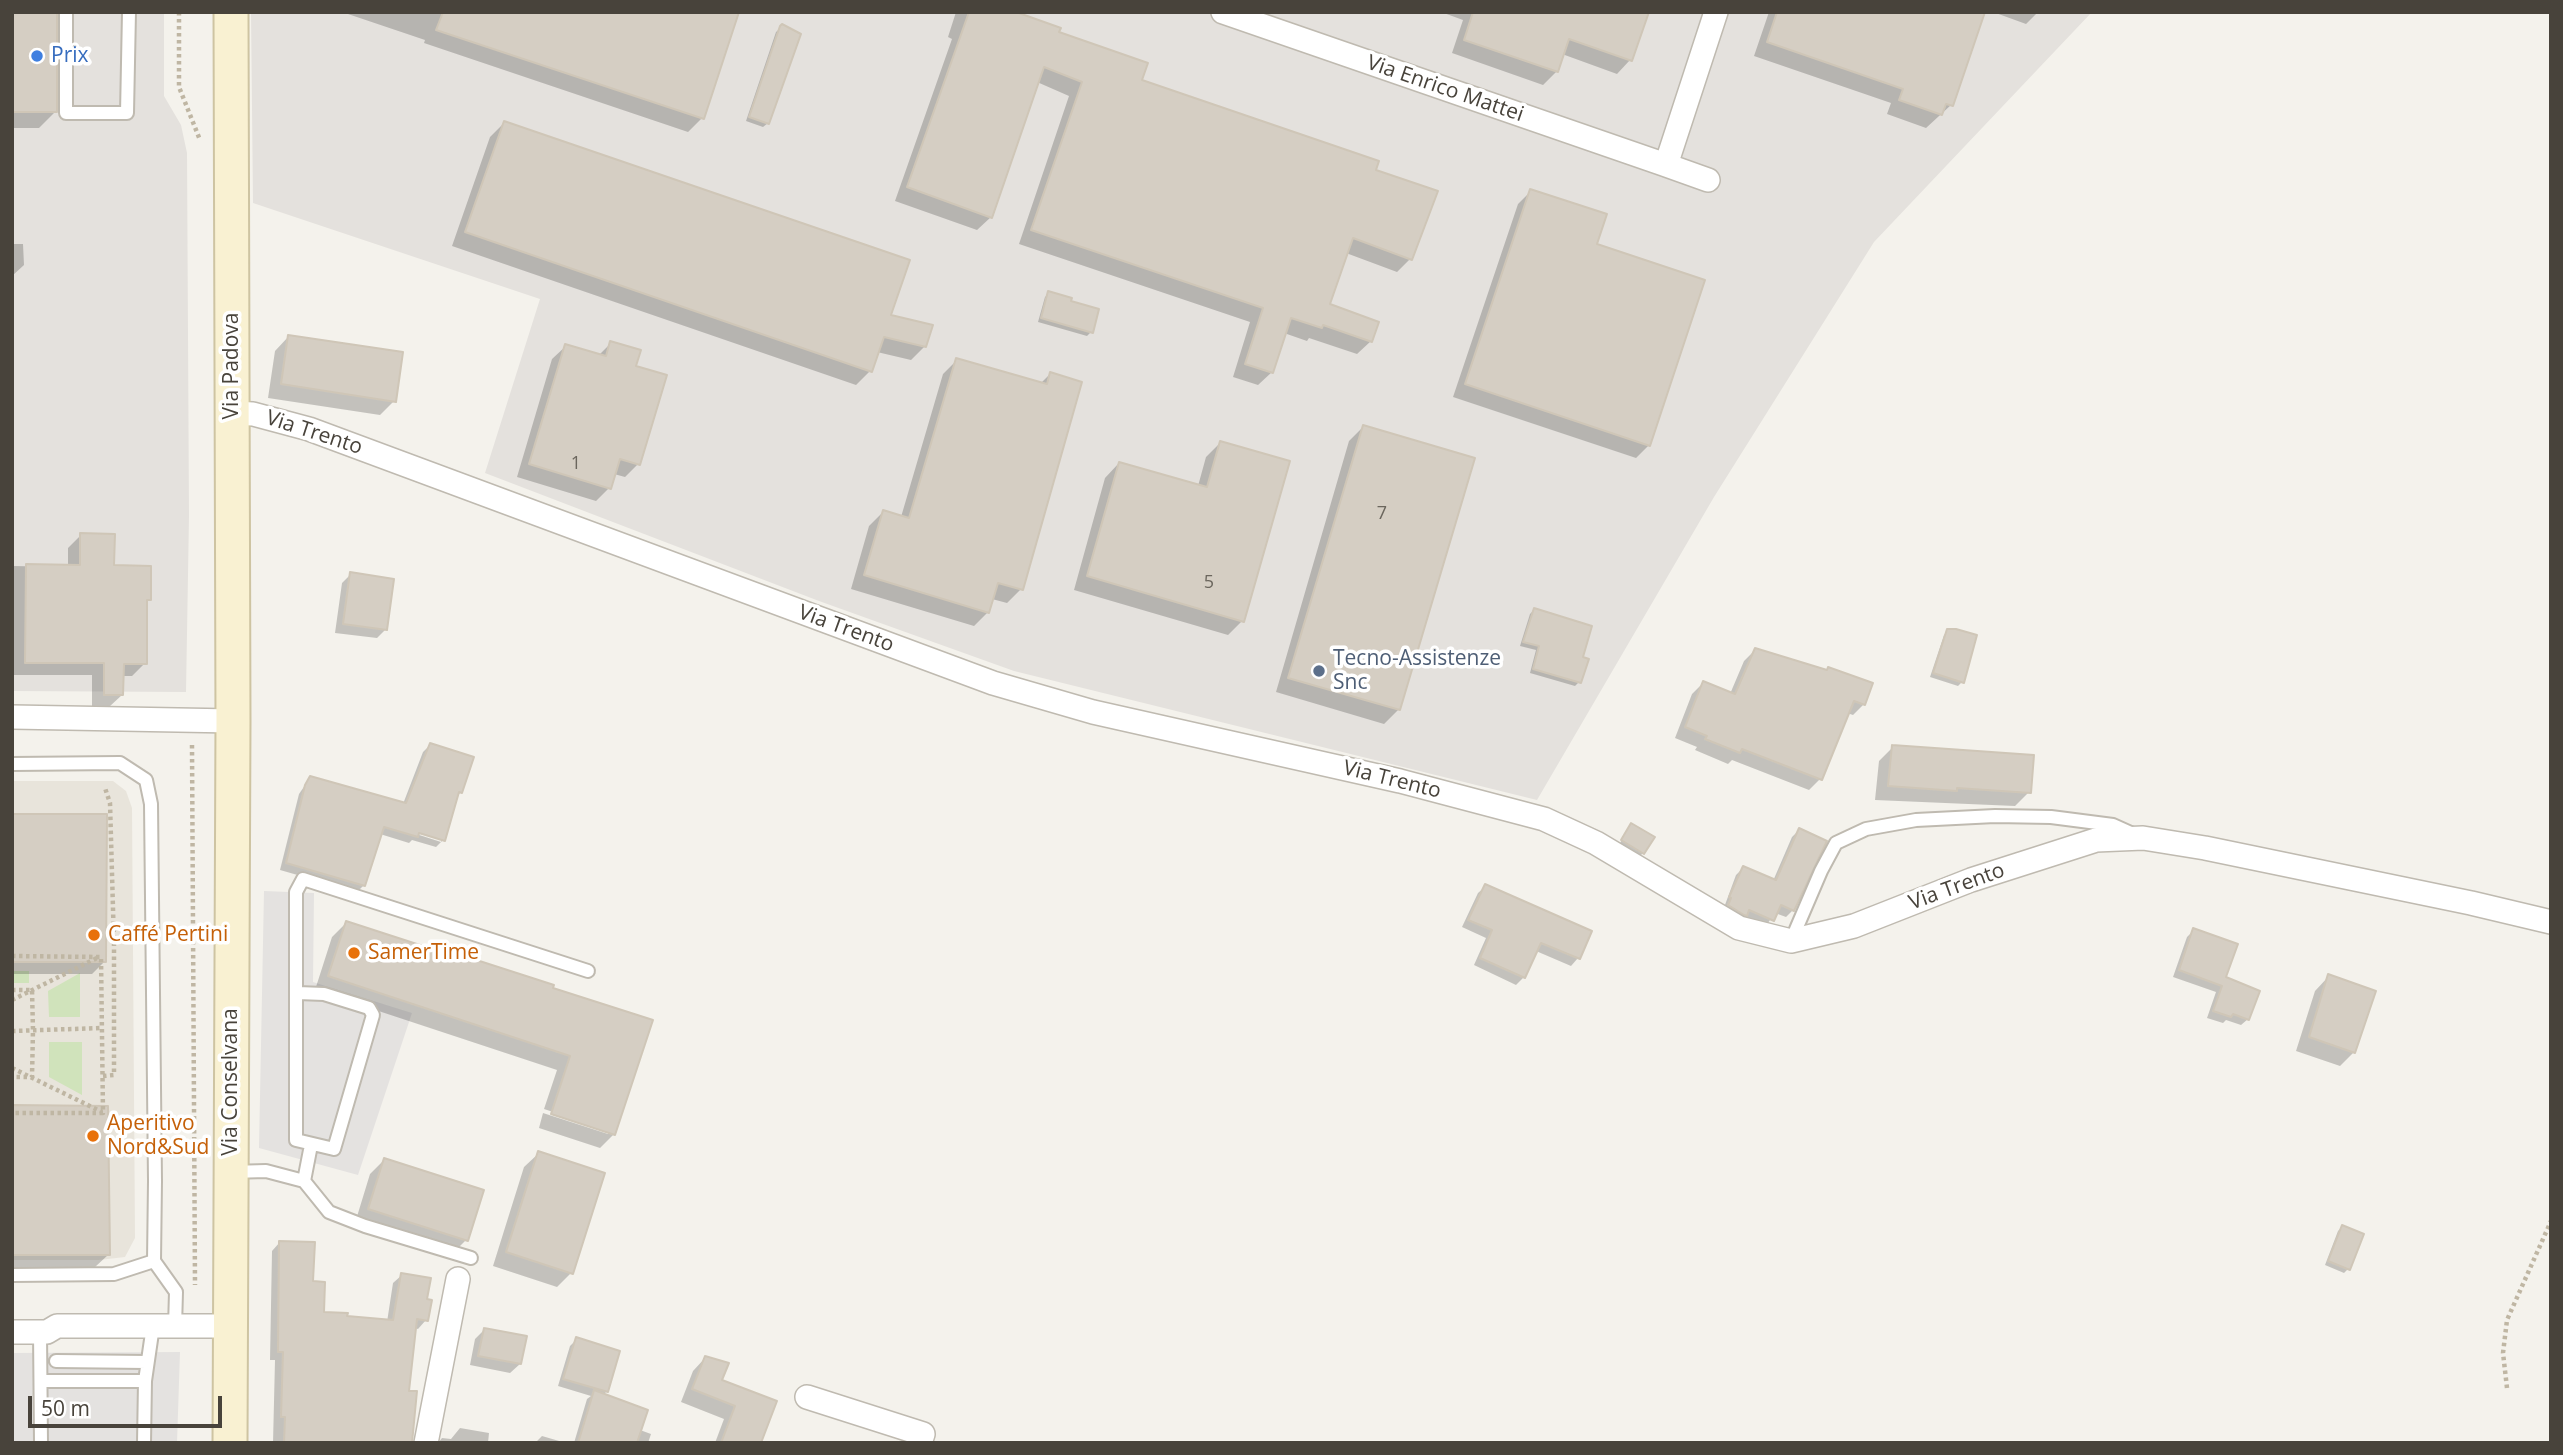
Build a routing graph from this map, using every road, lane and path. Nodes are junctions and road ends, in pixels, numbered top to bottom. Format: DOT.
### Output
graph roads {
  1 [pos="66,12"];
  2 [pos="129,12"];
  3 [pos="231,12"];
  4 [pos="1223,12"];
  5 [pos="1716,12"];
  6 [pos="1667,165"];
  7 [pos="1707,180"];
  8 [pos="232,413"];
  9 [pos="12,717"];
  10 [pos="233,721"];
  11 [pos="192,742"];
  12 [pos="12,764"];
  13 [pos="105,788"];
  14 [pos="2143,838"];
  15 [pos="2551,922"];
  16 [pos="1791,941"];
  17 [pos="12,956"];
  18 [pos="101,957"];
  19 [pos="588,971"];
  20 [pos="101,987"];
  21 [pos="114,987"];
  22 [pos="12,990"];
  23 [pos="32,990"];
  24 [pos="298,993"];
  25 [pos="12,1000"];
  26 [pos="102,1028"];
  27 [pos="33,1030"];
  28 [pos="12,1031"];
  29 [pos="12,1068"];
  30 [pos="103,1076"];
  31 [pos="12,1077"];
  32 [pos="32,1077"];
  33 [pos="103,1112"];
  34 [pos="12,1113"];
  35 [pos="311,1145"];
  36 [pos="230,1172"];
  37 [pos="304,1181"];
  38 [pos="2551,1222"];
  39 [pos="471,1258"];
  40 [pos="154,1261"];
  41 [pos="12,1275"];
  42 [pos="458,1279"];
  43 [pos="195,1290"];
  44 [pos="230,1326"];
  45 [pos="12,1332"];
  46 [pos="40,1332"];
  47 [pos="159,1332"];
  48 [pos="56,1361"];
  49 [pos="147,1362"];
  50 [pos="42,1381"];
  51 [pos="145,1381"];
  52 [pos="2507,1388"];
  53 [pos="807,1397"];
  54 [pos="41,1443"];
  55 [pos="144,1443"];
  56 [pos="230,1443"];
  57 [pos="426,1443"];
  58 [pos="919,1443"];
  1 -- 2 [label="lane"];
  3 -- 8 [label="main road, Via Padova"];
  4 -- 6 [label="street, Via Enrico Mattei"];
  5 -- 6 [label="street"];
  6 -- 7 [label="street, Via Enrico Mattei"];
  8 -- 10 [label="main road, Via Padova"];
  8 -- 16 [label="street, Via Trento"];
  9 -- 10 [label="street"];
  10 -- 36 [label="main road, Via Conselvana"];
  11 -- 43 [label="path"];
  12 -- 40 [label="lane"];
  13 -- 21 [label="path"];
  14 -- 15 [label="street, Via Trento"];
  14 -- 16 [label="street, Via Trento"];
  14 -- 16 [label="lane"];
  17 -- 18 [label="path"];
  18 -- 20 [label="path"];
  18 -- 23 [label="path"];
  19 -- 24 [label="lane"];
  20 -- 21 [label="path"];
  20 -- 26 [label="path"];
  21 -- 30 [label="path"];
  22 -- 23 [label="path"];
  23 -- 25 [label="path"];
  23 -- 27 [label="path"];
  24 -- 35 [label="lane"];
  24 -- 35 [label="lane"];
  26 -- 27 [label="path"];
  26 -- 30 [label="path"];
  27 -- 28 [label="path"];
  27 -- 32 [label="path"];
  29 -- 32 [label="path"];
  30 -- 33 [label="path"];
  31 -- 32 [label="path"];
  32 -- 33 [label="path"];
  33 -- 34 [label="path"];
  35 -- 37 [label="lane"];
  36 -- 37 [label="lane"];
  36 -- 44 [label="main road, Via Conselvana"];
  37 -- 39 [label="lane"];
  38 -- 52 [label="path"];
  40 -- 41 [label="lane"];
  40 -- 47 [label="lane"];
  42 -- 57 [label="street"];
  44 -- 47 [label="street"];
  44 -- 56 [label="main road, Via Conselvana"];
  45 -- 46 [label="street"];
  46 -- 47 [label="street"];
  46 -- 50 [label="lane"];
  47 -- 49 [label="lane"];
  48 -- 49 [label="lane"];
  49 -- 51 [label="lane"];
  50 -- 51 [label="lane"];
  50 -- 54 [label="lane"];
  51 -- 55 [label="lane"];
  53 -- 58 [label="street"];
}
